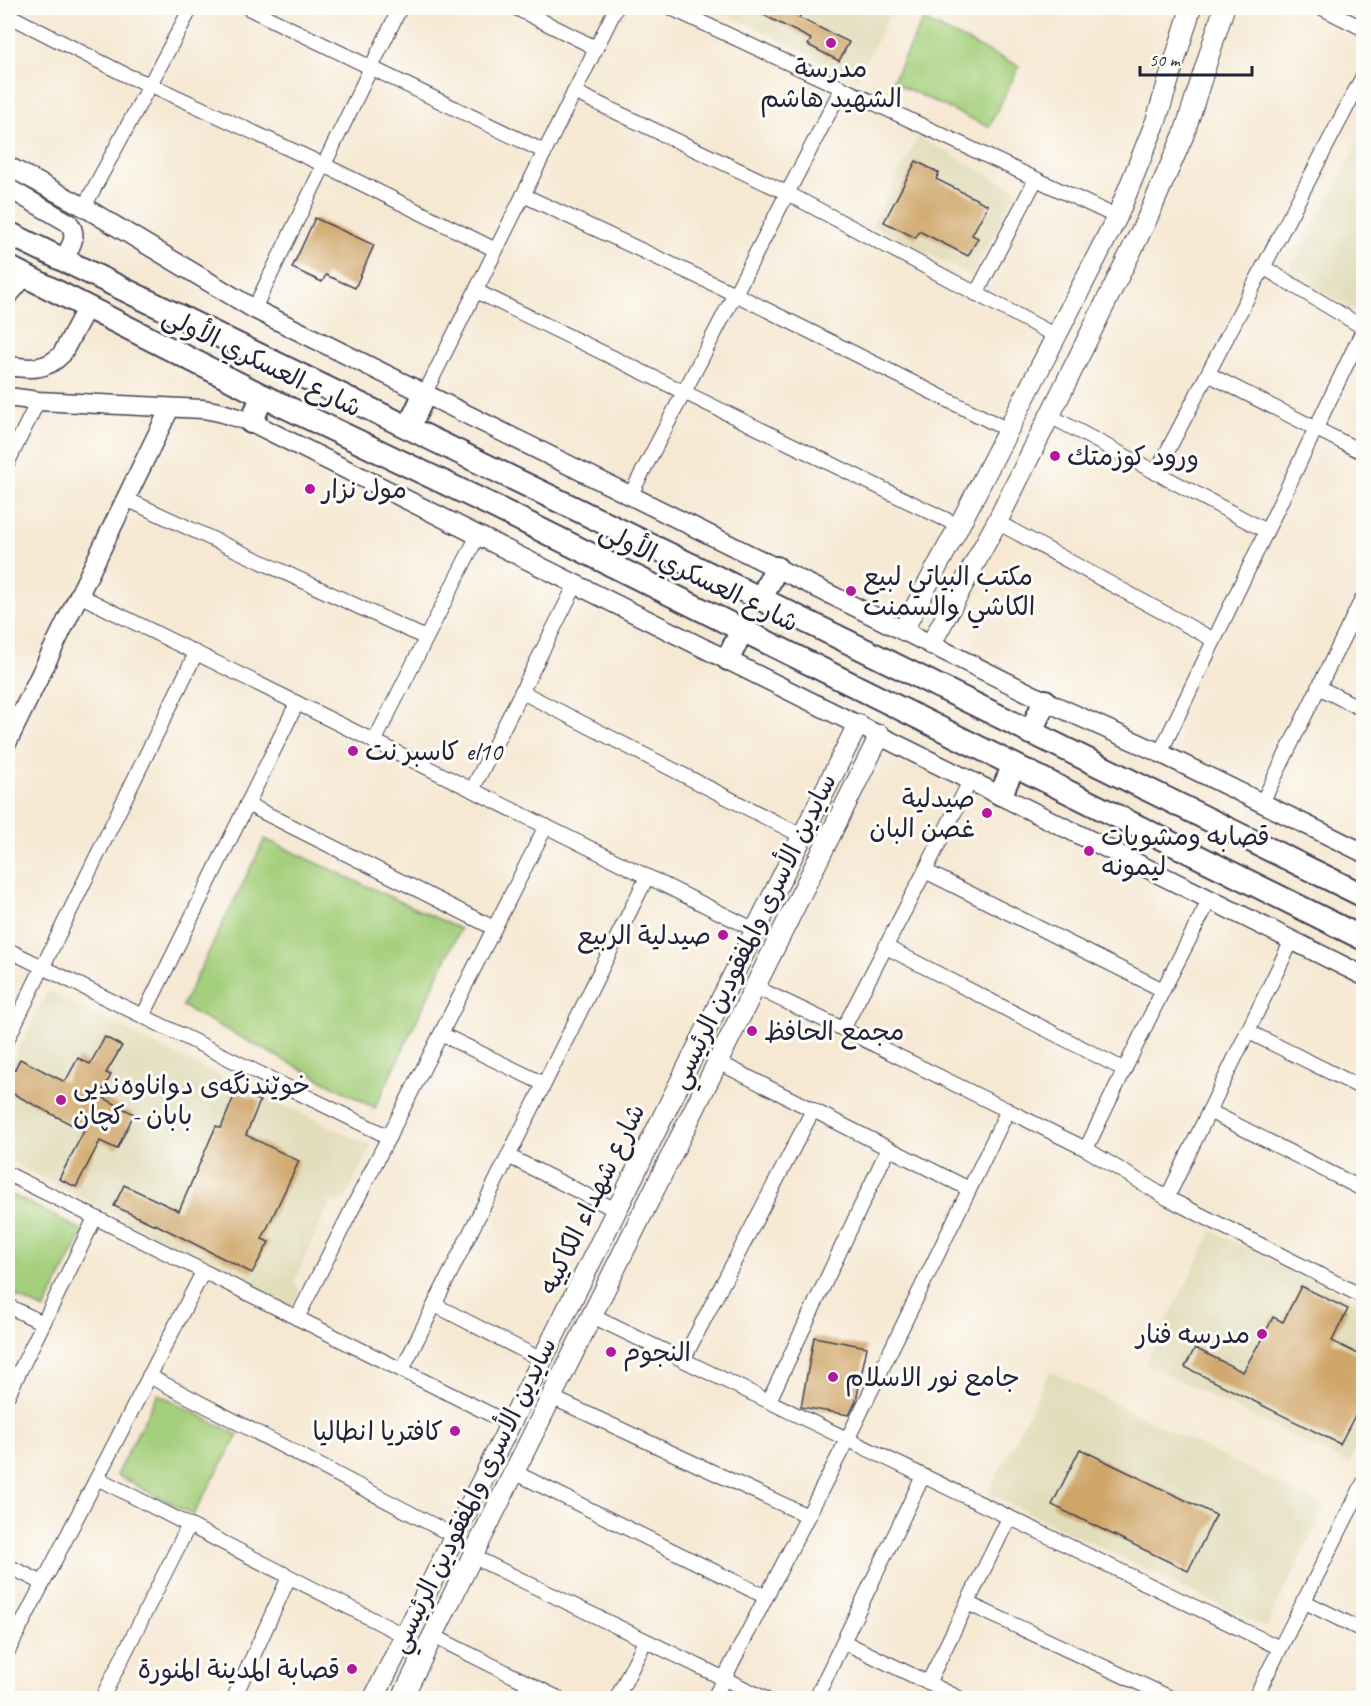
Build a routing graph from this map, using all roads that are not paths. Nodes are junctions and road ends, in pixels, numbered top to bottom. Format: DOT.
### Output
graph roads {
  1 [pos="191,8"];
  2 [pos="249,8"];
  3 [pos="400,8"];
  4 [pos="516,8"];
  5 [pos="616,8"];
  6 [pos="671,8"];
  7 [pos="1191,8"];
  8 [pos="1224,8"];
  9 [pos="1322,8"];
  10 [pos="8,15"];
  11 [pos="1364,29"];
  12 [pos="596,48"];
  13 [pos="371,67"];
  14 [pos="1364,74"];
  15 [pos="151,85"];
  16 [pos="842,88"];
  17 [pos="574,92"];
  18 [pos="545,152"];
  19 [pos="324,165"];
  20 [pos="8,166"];
  21 [pos="1036,179"];
  22 [pos="8,188"];
  23 [pos="787,193"];
  24 [pos="523,195"];
  25 [pos="84,207"];
  26 [pos="1117,217"];
  27 [pos="8,233"];
  28 [pos="496,250"];
  29 [pos="63,260"];
  30 [pos="1263,267"];
  31 [pos="16,272"];
  32 [pos="476,291"];
  33 [pos="735,294"];
  34 [pos="976,294"];
  35 [pos="8,296"];
  36 [pos="87,307"];
  37 [pos="254,309"];
  38 [pos="1056,336"];
  39 [pos="8,366"];
  40 [pos="1208,374"];
  41 [pos="683,393"];
  42 [pos="424,395"];
  43 [pos="263,396"];
  44 [pos="8,397"];
  45 [pos="38,401"];
  46 [pos="170,408"];
  47 [pos="1050,416"];
  48 [pos="251,422"];
  49 [pos="409,428"];
  50 [pos="1315,428"];
  51 [pos="1008,430"];
  52 [pos="1364,453"];
  53 [pos="8,462"];
  54 [pos="1156,473"];
  55 [pos="630,496"];
  56 [pos="126,499"];
  57 [pos="997,522"];
  58 [pos="959,526"];
  59 [pos="1266,531"];
  60 [pos="477,537"];
  61 [pos="946,550"];
  62 [pos="973,566"];
  63 [pos="776,568"];
  64 [pos="575,586"];
  65 [pos="1364,595"];
  66 [pos="79,596"];
  67 [pos="761,599"];
  68 [pos="742,630"];
  69 [pos="903,630"];
  70 [pos="426,638"];
  71 [pos="1214,640"];
  72 [pos="931,644"];
  73 [pos="196,653"];
  74 [pos="728,659"];
  75 [pos="884,661"];
  76 [pos="914,676"];
  77 [pos="1318,687"];
  78 [pos="522,692"];
  79 [pos="868,692"];
  80 [pos="1045,701"];
  81 [pos="297,703"];
  82 [pos="898,707"];
  83 [pos="1364,710"];
  84 [pos="13,715"];
  85 [pos="858,724"];
  86 [pos="1030,733"];
  87 [pos="880,735"];
  88 [pos="8,741"];
  89 [pos="374,742"];
  90 [pos="1160,753"];
  91 [pos="1014,765"];
  92 [pos="971,779"];
  93 [pos="472,790"];
  94 [pos="1001,794"];
  95 [pos="1262,803"];
  96 [pos="247,804"];
  97 [pos="546,826"];
  98 [pos="802,836"];
  99 [pos="1364,853"];
  100 [pos="925,871"];
  101 [pos="647,877"];
  102 [pos="1364,896"];
  103 [pos="1210,899"];
  104 [pos="494,928"];
  105 [pos="755,930"];
  106 [pos="1364,939"];
  107 [pos="1292,940"];
  108 [pos="886,947"];
  109 [pos="8,950"];
  110 [pos="42,967"];
  111 [pos="1364,976"];
  112 [pos="755,987"];
  113 [pos="1163,990"];
  114 [pos="142,1016"];
  115 [pos="843,1029"];
  116 [pos="1248,1031"];
  117 [pos="441,1034"];
  118 [pos="8,1038"];
  119 [pos="718,1062"];
  120 [pos="1125,1070"];
  121 [pos="544,1084"];
  122 [pos="1364,1089"];
  123 [pos="813,1110"];
  124 [pos="1008,1110"];
  125 [pos="1209,1111"];
  126 [pos="389,1137"];
  127 [pos="888,1149"];
  128 [pos="1086,1149"];
  129 [pos="508,1156"];
  130 [pos="8,1174"];
  131 [pos="969,1190"];
  132 [pos="1364,1190"];
  133 [pos="1167,1198"];
  134 [pos="616,1210"];
  135 [pos="95,1218"];
  136 [pos="203,1272"];
  137 [pos="1364,1298"];
  138 [pos="435,1305"];
  139 [pos="8,1306"];
  140 [pos="592,1316"];
  141 [pos="297,1318"];
  142 [pos="43,1323"];
  143 [pos="542,1360"];
  144 [pos="682,1360"];
  145 [pos="402,1370"];
  146 [pos="149,1376"];
  147 [pos="8,1395"];
  148 [pos="551,1398"];
  149 [pos="769,1401"];
  150 [pos="510,1424"];
  151 [pos="848,1440"];
  152 [pos="514,1472"];
  153 [pos="923,1476"];
  154 [pos="97,1478"];
  155 [pos="1364,1482"];
  156 [pos="807,1516"];
  157 [pos="1009,1518"];
  158 [pos="189,1525"];
  159 [pos="454,1536"];
  160 [pos="472,1556"];
  161 [pos="8,1566"];
  162 [pos="290,1577"];
  163 [pos="43,1583"];
  164 [pos="431,1584"];
  165 [pos="454,1594"];
  166 [pos="766,1597"];
  167 [pos="1303,1601"];
  168 [pos="967,1603"];
  169 [pos="1364,1631"];
  170 [pos="405,1636"];
  171 [pos="433,1636"];
  172 [pos="645,1641"];
  173 [pos="844,1642"];
  174 [pos="1280,1648"];
  175 [pos="8,1651"];
  176 [pos="723,1679"];
  177 [pos="928,1683"];
  178 [pos="529,1684"];
  179 [pos="102,1698"];
  180 [pos="234,1698"];
  181 [pos="374,1698"];
  182 [pos="402,1698"];
  183 [pos="521,1698"];
  184 [pos="558,1698"];
  185 [pos="617,1698"];
  186 [pos="714,1698"];
  187 [pos="764,1698"];
  188 [pos="816,1698"];
  189 [pos="959,1698"];
  190 [pos="1171,1698"];
  191 [pos="1255,1698"];
  1 -- 15 [label="street"];
  2 -- 13 [label="street"];
  3 -- 13 [label="street"];
  4 -- 12 [label="street"];
  5 -- 12 [label="street"];
  6 -- 16 [label="street"];
  7 -- 26 [label="main road"];
  8 -- 47 [label="main road"];
  9 -- 11 [label="street"];
  10 -- 15 [label="street"];
  12 -- 17 [label="street"];
  13 -- 18 [label="street"];
  13 -- 19 [label="street"];
  14 -- 30 [label="street"];
  15 -- 19 [label="street"];
  15 -- 25 [label="street"];
  16 -- 21 [label="street"];
  16 -- 23 [label="street"];
  17 -- 18 [label="street"];
  17 -- 23 [label="street"];
  18 -- 24 [label="street"];
  19 -- 28 [label="street"];
  19 -- 37 [label="street"];
  20 -- 25 [label="street"];
  21 -- 26 [label="street"];
  21 -- 34 [label="street"];
  22 -- 29 [label="street"];
  23 -- 33 [label="street"];
  23 -- 34 [label="street"];
  24 -- 28 [label="street"];
  24 -- 33 [label="street"];
  25 -- 37 [label="street"];
  26 -- 38 [label="main road"];
  27 -- 29 [label="main road, شارع العسكري الأولى"];
  28 -- 32 [label="street"];
  29 -- 49 [label="main road, شارع العسكري الأولى"];
  30 -- 40 [label="street"];
  30 -- 50 [label="street"];
  31 -- 35 [label="street"];
  31 -- 36 [label="main road, شارع العسكري الأولى"];
  32 -- 41 [label="street"];
  32 -- 42 [label="street"];
  33 -- 41 [label="street"];
  33 -- 51 [label="street"];
  34 -- 38 [label="street"];
  36 -- 39 [label="street"];
  36 -- 43 [label="main road, شارع العسكري الأولى"];
  37 -- 42 [label="street"];
  38 -- 51 [label="main road"];
  40 -- 50 [label="street"];
  40 -- 54 [label="street"];
  41 -- 55 [label="street"];
  41 -- 58 [label="street"];
  42 -- 49 [label="main road"];
  42 -- 55 [label="street"];
  43 -- 48 [label="main road"];
  43 -- 68 [label="main road, شارع العسكري الأولى"];
  44 -- 45 [label="street"];
  45 -- 46 [label="street"];
  45 -- 53 [label="street"];
  46 -- 48 [label="street"];
  46 -- 56 [label="street"];
  47 -- 54 [label="street"];
  47 -- 57 [label="main road"];
  48 -- 60 [label="street"];
  49 -- 67 [label="main road, شارع العسكري الأولى"];
  50 -- 52 [label="street"];
  50 -- 59 [label="street"];
  51 -- 58 [label="main road"];
  54 -- 59 [label="street"];
  55 -- 63 [label="street"];
  56 -- 66 [label="street"];
  56 -- 70 [label="street"];
  57 -- 62 [label="main road"];
  57 -- 71 [label="street"];
  58 -- 61 [label="main road"];
  59 -- 71 [label="street"];
  60 -- 64 [label="street"];
  60 -- 70 [label="street"];
  61 -- 62 [label="main road"];
  61 -- 69 [label="main road"];
  62 -- 72 [label="main road"];
  63 -- 67 [label="main road"];
  63 -- 69 [label="street"];
  64 -- 74 [label="street"];
  64 -- 78 [label="street"];
  65 -- 77 [label="street"];
  66 -- 73 [label="street"];
  66 -- 84 [label="street"];
  67 -- 75 [label="main road, شارع العسكري الأولى"];
  68 -- 74 [label="main road"];
  68 -- 79 [label="main road, شارع العسكري الأولى"];
  69 -- 72 [label="street"];
  70 -- 89 [label="street"];
  71 -- 90 [label="street"];
  72 -- 80 [label="street"];
  73 -- 81 [label="street"];
  73 -- 110 [label="street"];
  74 -- 85 [label="street"];
  75 -- 76 [label="main road, شارع العسكري الأولى"];
  75 -- 79 [label="main road"];
  76 -- 82 [label="main road"];
  76 -- 86 [label="main road, شارع العسكري الأولى"];
  77 -- 83 [label="street"];
  77 -- 95 [label="street"];
  78 -- 93 [label="street"];
  78 -- 98 [label="street"];
  79 -- 82 [label="main road, شارع العسكري الأولى"];
  80 -- 86 [label="main road"];
  80 -- 90 [label="street"];
  81 -- 89 [label="street"];
  81 -- 96 [label="street"];
  82 -- 91 [label="main road, شارع العسكري الأولى"];
  84 -- 88 [label="street"];
  85 -- 87 [label="street"];
  85 -- 98 [label="main road, شارع شهداء الكاكييه"];
  86 -- 102 [label="main road, شارع العسكري الأولى"];
  87 -- 92 [label="street"];
  87 -- 112 [label="main road, سايدين الأسرى والمفقودين الرئيسي"];
  89 -- 93 [label="street"];
  90 -- 95 [label="street"];
  91 -- 94 [label="main road"];
  91 -- 106 [label="main road, شارع العسكري الأولى"];
  92 -- 94 [label="street"];
  92 -- 100 [label="street"];
  93 -- 97 [label="street"];
  94 -- 103 [label="street"];
  95 -- 99 [label="street"];
  96 -- 104 [label="street"];
  96 -- 114 [label="street"];
  97 -- 101 [label="street"];
  97 -- 104 [label="street"];
  98 -- 105 [label="main road, شارع شهداء الكاكييه"];
  100 -- 108 [label="street"];
  100 -- 113 [label="street"];
  101 -- 105 [label="street"];
  101 -- 121 [label="street"];
  103 -- 107 [label="street"];
  103 -- 113 [label="street"];
  104 -- 117 [label="street"];
  105 -- 134 [label="main road, شارع شهداء الكاكييه"];
  107 -- 111 [label="street"];
  107 -- 116 [label="street"];
  108 -- 115 [label="street"];
  108 -- 120 [label="street"];
  109 -- 110 [label="street"];
  110 -- 114 [label="street"];
  110 -- 118 [label="street"];
  112 -- 115 [label="street"];
  112 -- 119 [label="main road, سايدين الأسرى والمفقودين الرئيسي"];
  113 -- 120 [label="street"];
  114 -- 126 [label="street"];
  115 -- 124 [label="street"];
  116 -- 122 [label="street"];
  116 -- 125 [label="street"];
  117 -- 121 [label="street"];
  117 -- 126 [label="street"];
  119 -- 123 [label="street"];
  119 -- 140 [label="main road, سايدين الأسرى والمفقودين الرئيسي"];
  120 -- 128 [label="street"];
  121 -- 129 [label="street"];
  123 -- 127 [label="street"];
  123 -- 144 [label="street"];
  124 -- 128 [label="street"];
  124 -- 131 [label="street"];
  125 -- 132 [label="street"];
  125 -- 133 [label="street"];
  126 -- 141 [label="street"];
  127 -- 131 [label="street"];
  127 -- 149 [label="street"];
  128 -- 133 [label="street"];
  129 -- 134 [label="street"];
  129 -- 138 [label="street"];
  130 -- 135 [label="street"];
  131 -- 151 [label="street"];
  133 -- 137 [label="street"];
  134 -- 143 [label="main road, شارع شهداء الكاكييه"];
  135 -- 136 [label="street"];
  135 -- 142 [label="street"];
  136 -- 141 [label="street"];
  136 -- 146 [label="street"];
  138 -- 143 [label="street"];
  138 -- 145 [label="street"];
  139 -- 142 [label="street"];
  140 -- 144 [label="street"];
  140 -- 148 [label="main road, سايدين الأسرى والمفقودين الرئيسي"];
  141 -- 145 [label="street"];
  142 -- 147 [label="street"];
  143 -- 150 [label="main road, شارع شهداء الكاكييه"];
  144 -- 149 [label="street"];
  145 -- 150 [label="street"];
  146 -- 154 [label="street"];
  146 -- 159 [label="street"];
  148 -- 152 [label="main road, سايدين الأسرى والمفقودين الرئيسي"];
  148 -- 156 [label="street"];
  149 -- 151 [label="street"];
  150 -- 159 [label="main road, شارع شهداء الكاكييه"];
  151 -- 153 [label="street"];
  151 -- 156 [label="street"];
  152 -- 160 [label="main road, سايدين الأسرى والمفقودين الرئيسي"];
  152 -- 166 [label="street"];
  153 -- 157 [label="street"];
  153 -- 173 [label="street"];
  154 -- 158 [label="street"];
  154 -- 163 [label="street"];
  155 -- 167 [label="street"];
  156 -- 166 [label="street"];
  157 -- 168 [label="street"];
  157 -- 174 [label="street"];
  158 -- 162 [label="street"];
  158 -- 179 [label="street"];
  159 -- 164 [label="main road, شارع شهداء الكاكييه"];
  160 -- 165 [label="main road, سايدين الأسرى والمفقودين الرئيسي"];
  160 -- 172 [label="street"];
  161 -- 163 [label="street"];
  162 -- 170 [label="street"];
  162 -- 180 [label="street"];
  163 -- 175 [label="street"];
  164 -- 165 [label="main road"];
  164 -- 170 [label="main road, شارع شهداء الكاكييه"];
  165 -- 171 [label="main road, سايدين الأسرى والمفقودين الرئيسي"];
  166 -- 176 [label="street"];
  167 -- 169 [label="street"];
  167 -- 174 [label="street"];
  168 -- 177 [label="street"];
  168 -- 190 [label="street"];
  170 -- 181 [label="main road, شارع شهداء الكاكييه"];
  171 -- 178 [label="street"];
  171 -- 182 [label="main road, سايدين الأسرى والمفقودين الرئيسي"];
  172 -- 176 [label="street"];
  172 -- 185 [label="street"];
  173 -- 177 [label="street"];
  173 -- 188 [label="street"];
  174 -- 191 [label="street"];
  176 -- 186 [label="street"];
  176 -- 187 [label="street"];
  177 -- 189 [label="street"];
  178 -- 183 [label="street"];
  178 -- 184 [label="street"];
}
